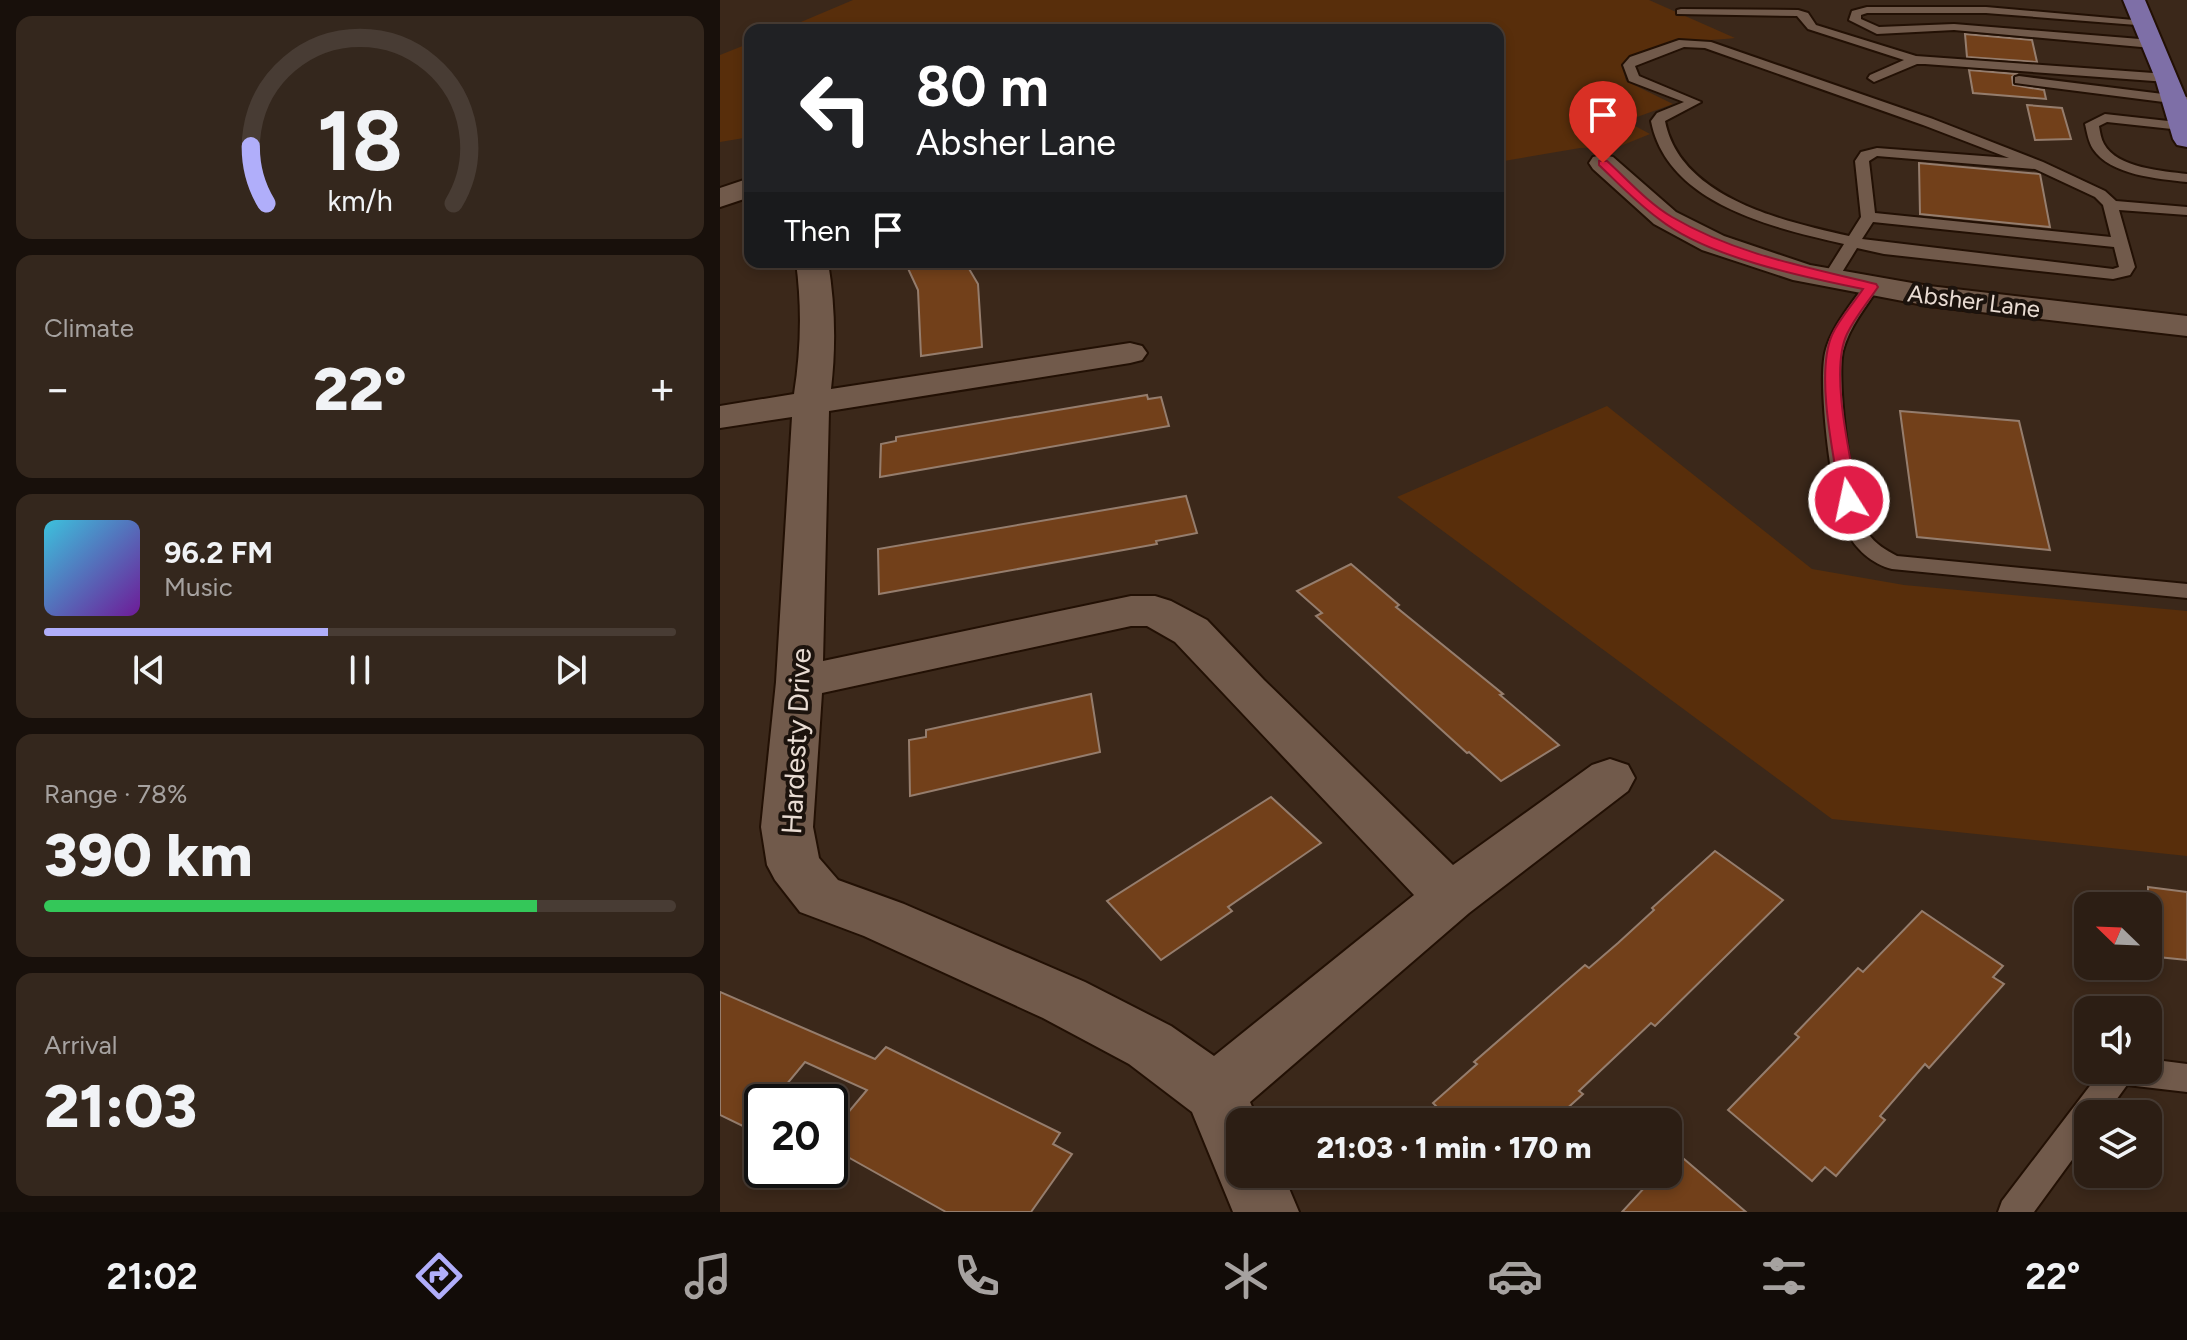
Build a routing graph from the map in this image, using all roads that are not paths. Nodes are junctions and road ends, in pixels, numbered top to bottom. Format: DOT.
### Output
graph roads {
  1 [pos="2134,0"];
  2 [pos="1681,12"];
  3 [pos="2148,34"];
  4 [pos="2060,53"];
  5 [pos="1915,60"];
  6 [pos="2066,70"];
  7 [pos="1950,74"];
  8 [pos="1874,78"];
  9 [pos="2176,93"];
  10 [pos="2184,133"];
  11 [pos="1603,163"];
  12 [pos="2038,165"];
  13 [pos="2187,178"];
  14 [pos="744,189"];
  15 [pos="720,198"];
  16 [pos="2111,205"];
  17 [pos="2187,211"];
  18 [pos="1868,217"];
  19 [pos="1853,242"];
  20 [pos="2121,243"];
  21 [pos="813,268"];
  22 [pos="1830,279"];
  23 [pos="1871,287"];
  24 [pos="2187,326"];
  25 [pos="1130,353"];
  26 [pos="811,404"];
  27 [pos="720,417"];
  28 [pos="2187,591"];
  29 [pos="799,682"];
  30 [pos="1610,778"];
  31 [pos="1450,897"];
  32 [pos="2162,1075"];
  33 [pos="2187,1078"];
  34 [pos="2110,1084"];
  35 [pos="1215,1093"];
  36 [pos="1226,1119"];
  37 [pos="1256,1188"];
  38 [pos="1266,1212"];
  39 [pos="2014,1212"];
  1 -- 3 [label="main road"];
  2 -- 5 [label="lane"];
  3 -- 3 [label="lane"];
  3 -- 9 [label="main road"];
  4 -- 6 [label="lane"];
  5 -- 6 [label="lane"];
  5 -- 8 [label="lane"];
  6 -- 9 [label="lane"];
  7 -- 9 [label="lane"];
  9 -- 10 [label="main road"];
  10 -- 13 [label="lane"];
  11 -- 22 [label="street, Absher Lane"];
  12 -- 16 [label="lane"];
  12 -- 18 [label="lane"];
  12 -- 19 [label="lane"];
  14 -- 15 [label="street"];
  16 -- 17 [label="lane"];
  16 -- 20 [label="lane"];
  18 -- 19 [label="lane"];
  18 -- 20 [label="lane"];
  19 -- 20 [label="lane"];
  19 -- 22 [label="lane"];
  21 -- 26 [label="street, Hardesty Drive"];
  22 -- 23 [label="street, Absher Lane"];
  23 -- 24 [label="street, Absher Lane"];
  23 -- 28 [label="lane"];
  25 -- 26 [label="street"];
  26 -- 27 [label="street"];
  26 -- 29 [label="street, Hardesty Drive"];
  29 -- 31 [label="street"];
  29 -- 35 [label="street, Hardesty Drive"];
  30 -- 31 [label="street"];
  31 -- 35 [label="street"];
  32 -- 33 [label="lane"];
  34 -- 39 [label="lane"];
  35 -- 36 [label="street"];
  37 -- 38 [label="street"];
}
